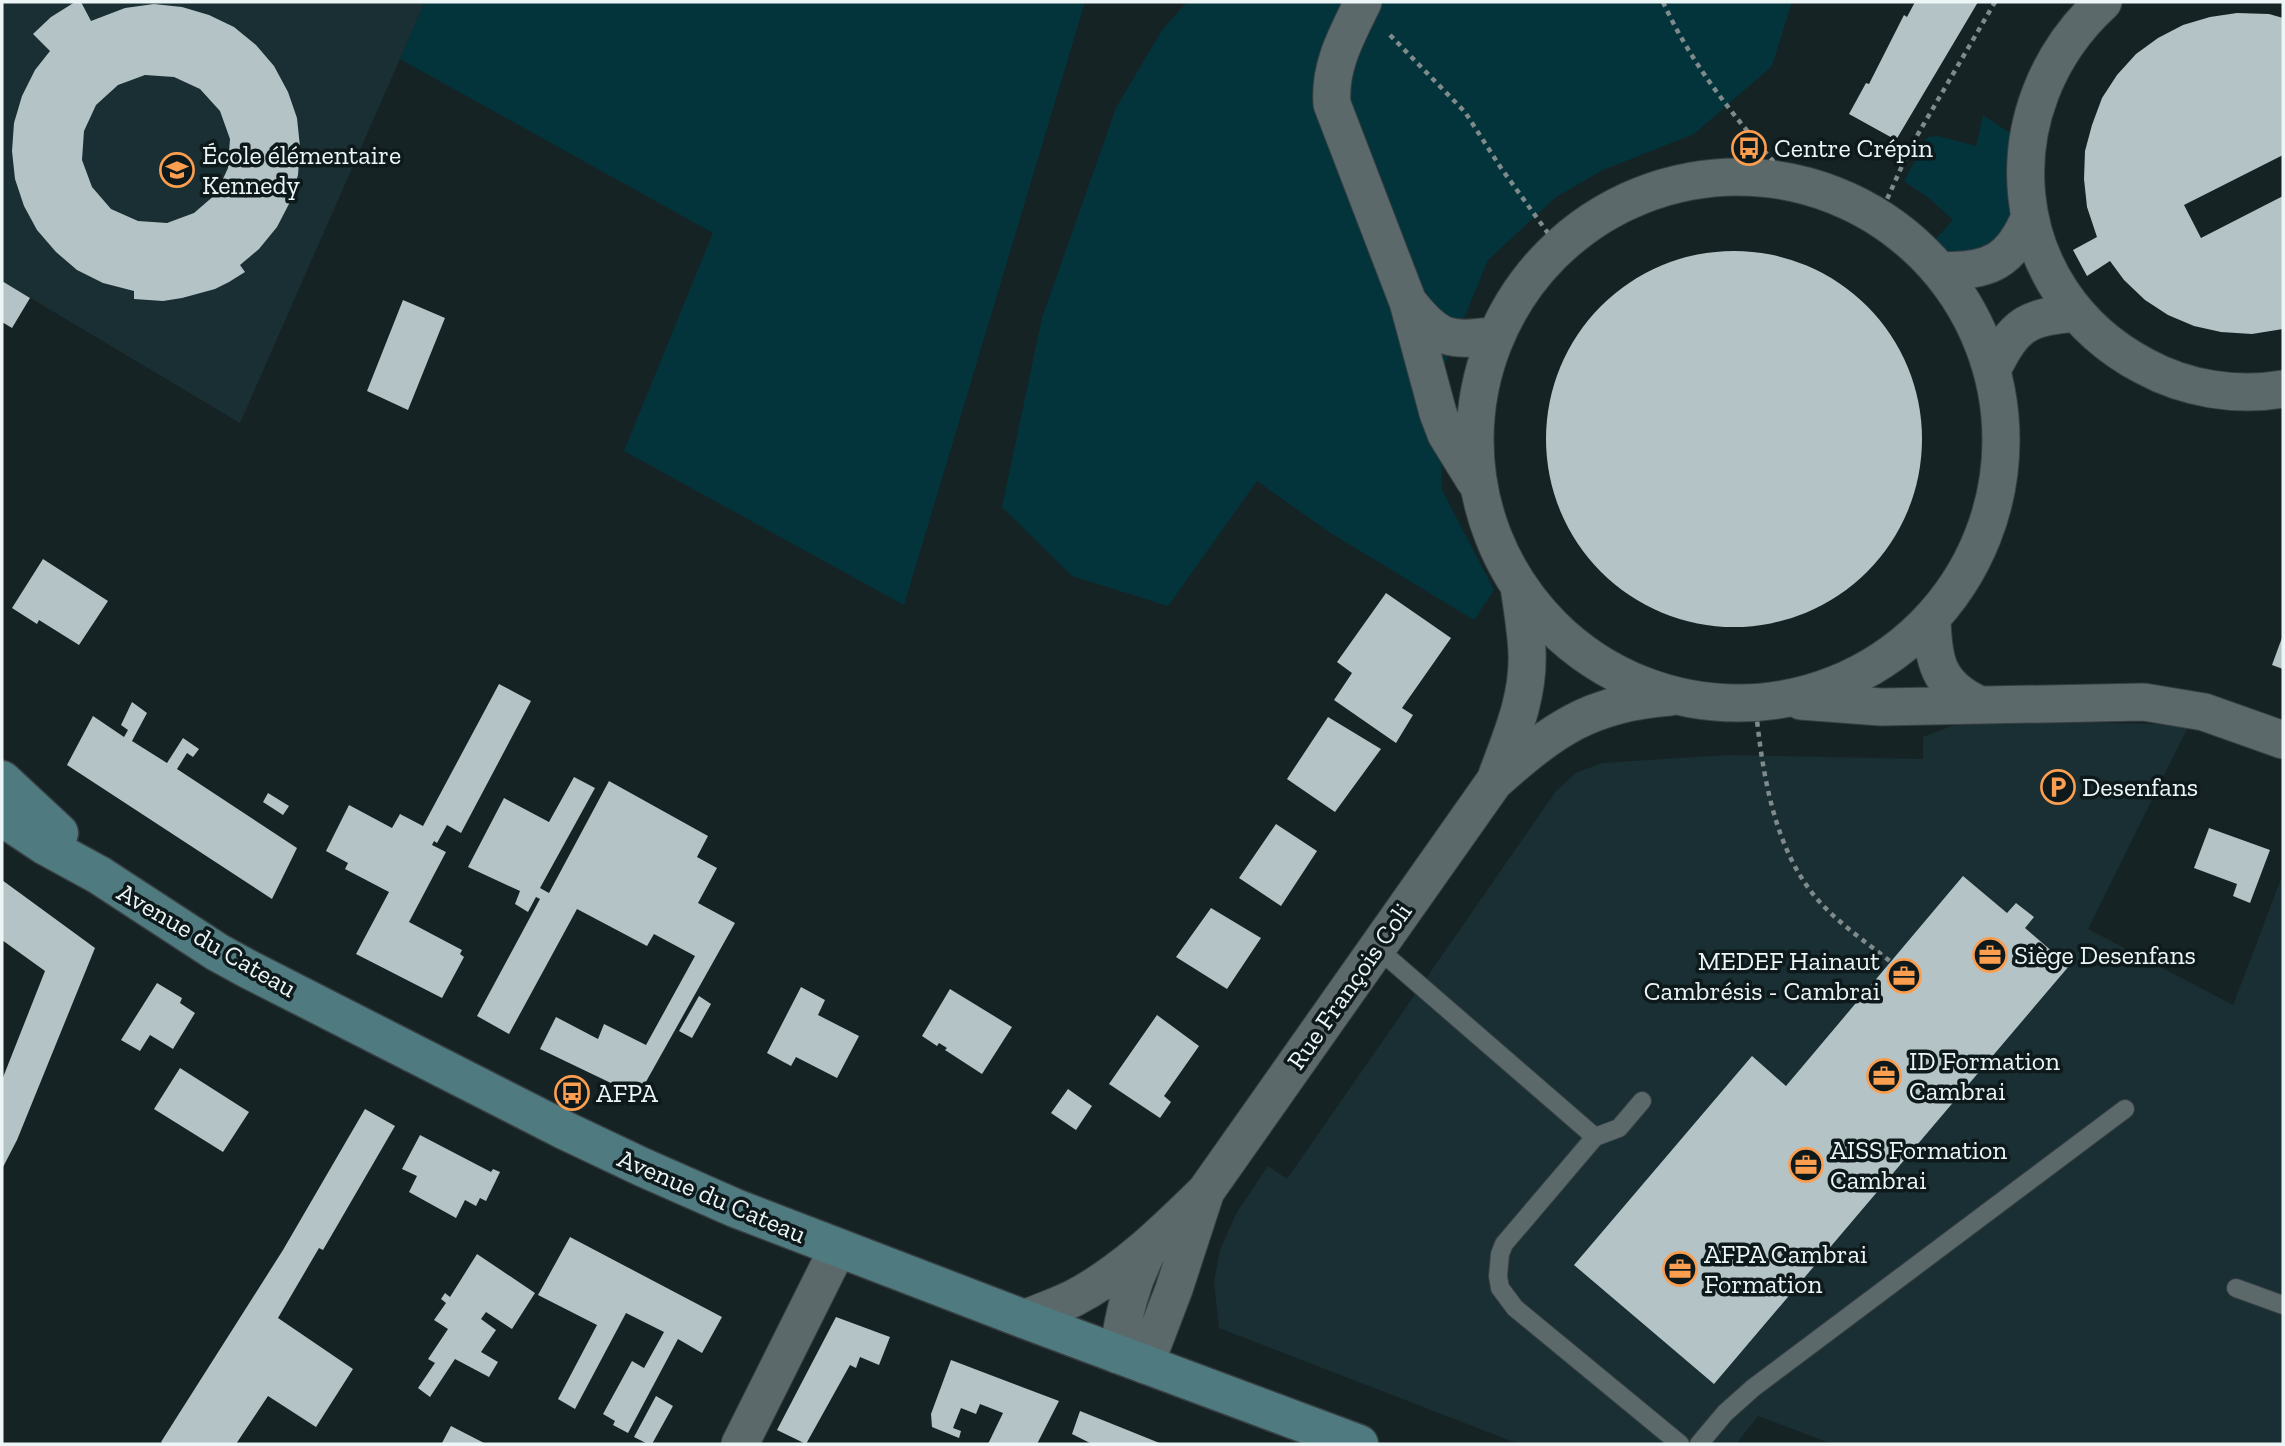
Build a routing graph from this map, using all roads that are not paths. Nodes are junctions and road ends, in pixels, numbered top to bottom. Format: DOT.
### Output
graph roads {
  1 [pos="2103,2"];
  2 [pos="1363,3"];
  3 [pos="2030,216"];
  4 [pos="1940,270"];
  5 [pos="1408,302"];
  6 [pos="2077,313"];
  7 [pos="1496,335"];
  8 [pos="1992,370"];
  9 [pos="2283,390"];
  10 [pos="1479,488"];
  11 [pos="1518,585"];
  12 [pos="1932,618"];
  13 [pos="1680,696"];
  14 [pos="1767,701"];
  15 [pos="1978,704"];
  16 [pos="2283,740"];
  17 [pos="2,780"];
  18 [pos="1494,782"];
  19 [pos="2,817"];
  20 [pos="99,875"];
  21 [pos="1377,948"];
  22 [pos="1642,1101"];
  23 [pos="2125,1109"];
  24 [pos="1595,1137"];
  25 [pos="1206,1191"];
  26 [pos="1154,1240"];
  27 [pos="838,1248"];
  28 [pos="2236,1288"];
  29 [pos="2283,1305"];
  30 [pos="1024,1319"];
  31 [pos="1132,1360"];
  32 [pos="740,1444"];
  33 [pos="1359,1444"];
  34 [pos="1680,1444"];
  35 [pos="1699,1444"];
  1 -- 3 [label="street"];
  2 -- 5 [label="street"];
  3 -- 4 [label="street"];
  3 -- 6 [label="street"];
  4 -- 7 [label="street"];
  4 -- 8 [label="street"];
  5 -- 7 [label="street"];
  5 -- 10 [label="street"];
  6 -- 8 [label="street"];
  6 -- 9 [label="street"];
  7 -- 10 [label="street"];
  8 -- 12 [label="street"];
  10 -- 11 [label="street"];
  11 -- 13 [label="street"];
  11 -- 18 [label="street, Rue François Coli"];
  12 -- 14 [label="street"];
  12 -- 15 [label="street"];
  13 -- 14 [label="street"];
  13 -- 18 [label="street, Rue François Coli"];
  14 -- 15 [label="street"];
  15 -- 16 [label="street"];
  17 -- 20 [label="main road, Avenue du Cateau"];
  18 -- 21 [label="street, Rue François Coli"];
  19 -- 20 [label="main road, Avenue du Cateau"];
  20 -- 27 [label="main road, Avenue du Cateau"];
  21 -- 24 [label="lane"];
  21 -- 25 [label="street, Rue François Coli"];
  22 -- 24 [label="lane"];
  23 -- 35 [label="lane"];
  24 -- 34 [label="lane"];
  25 -- 26 [label="street, Rue François Coli"];
  25 -- 31 [label="street, Rue François Coli"];
  26 -- 30 [label="street, Rue François Coli"];
  26 -- 31 [label="street, Rue François Coli"];
  27 -- 30 [label="main road, Avenue du Cateau"];
  27 -- 32 [label="street"];
  28 -- 29 [label="lane"];
  30 -- 31 [label="main road, Avenue du Cateau"];
  31 -- 33 [label="main road, Avenue du Cateau"];
}
